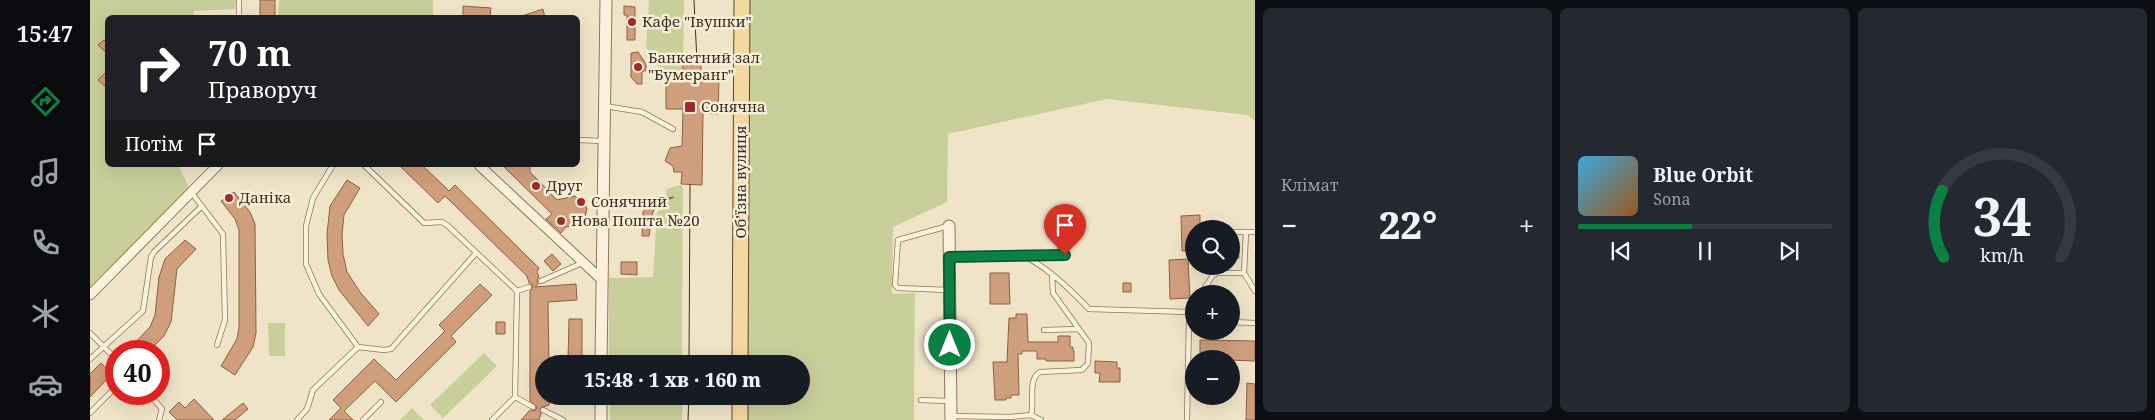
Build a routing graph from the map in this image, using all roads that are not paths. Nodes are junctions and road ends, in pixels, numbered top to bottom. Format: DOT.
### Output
graph roads {
  1 [pos="239,0"];
  2 [pos="606,0"];
  3 [pos="742,0"];
  4 [pos="238,15"];
  5 [pos="604,106"];
  6 [pos="673,129"];
  7 [pos="580,140"];
  8 [pos="603,140"];
  9 [pos="216,167"];
  10 [pos="332,167"];
  11 [pos="366,167"];
  12 [pos="481,167"];
  13 [pos="191,192"];
  14 [pos="202,206"];
  15 [pos="949,226"];
  16 [pos="1240,232"];
  17 [pos="1246,232"];
  18 [pos="1255,232"];
  19 [pos="476,253"];
  20 [pos="1065,255"];
  21 [pos="1024,256"];
  22 [pos="949,257"];
  23 [pos="584,262"];
  24 [pos="1244,273"];
  25 [pos="1052,276"];
  26 [pos="601,279"];
  27 [pos="541,281"];
  28 [pos="1207,285"];
  29 [pos="530,287"];
  30 [pos="950,290"];
  31 [pos="1255,291"];
  32 [pos="516,292"];
  33 [pos="90,295"];
  34 [pos="1185,312"];
  35 [pos="1240,322"];
  36 [pos="1255,323"];
  37 [pos="1079,329"];
  38 [pos="1044,330"];
  39 [pos="90,332"];
  40 [pos="1190,340"];
  41 [pos="217,345"];
  42 [pos="104,347"];
  43 [pos="358,347"];
  44 [pos="601,355"];
  45 [pos="740,355"];
  46 [pos="90,359"];
  47 [pos="515,397"];
  48 [pos="105,399"];
  49 [pos="921,400"];
  50 [pos="381,402"];
  51 [pos="950,402"];
  52 [pos="159,405"];
  53 [pos="601,405"];
  54 [pos="740,405"];
  55 [pos="533,407"];
  56 [pos="542,410"];
  57 [pos="90,413"];
  58 [pos="1031,415"];
  59 [pos="950,418"];
  60 [pos="1022,418"];
  61 [pos="159,420"];
  62 [pos="297,420"];
  63 [pos="363,420"];
  64 [pos="492,420"];
  65 [pos="563,420"];
  66 [pos="601,420"];
  67 [pos="740,420"];
  68 [pos="1041,420"];
  69 [pos="1187,420"];
  1 -- 4 [label="lane"];
  2 -- 5 [label="street"];
  3 -- 45 [label="main road, Обʼїзна вулиця"];
  5 -- 6 [label="lane"];
  5 -- 8 [label="street"];
  7 -- 8 [label="lane"];
  8 -- 26 [label="street"];
  9 -- 13 [label="street"];
  10 -- 43 [label="lane"];
  11 -- 19 [label="lane"];
  12 -- 23 [label="street"];
  13 -- 14 [label="lane"];
  13 -- 33 [label="street"];
  14 -- 41 [label="lane"];
  14 -- 42 [label="lane"];
  15 -- 22 [label="street"];
  15 -- 30 [label="lane"];
  16 -- 17 [label="lane"];
  17 -- 18 [label="lane"];
  17 -- 24 [label="lane"];
  19 -- 32 [label="lane"];
  19 -- 43 [label="lane"];
  20 -- 21 [label="lane"];
  21 -- 22 [label="lane"];
  21 -- 25 [label="lane"];
  22 -- 30 [label="street"];
  23 -- 26 [label="street"];
  23 -- 27 [label="lane"];
  24 -- 28 [label="lane"];
  24 -- 31 [label="lane"];
  25 -- 34 [label="lane"];
  25 -- 37 [label="lane"];
  26 -- 44 [label="street"];
  29 -- 32 [label="lane"];
  30 -- 51 [label="street"];
  32 -- 47 [label="lane"];
  35 -- 36 [label="lane"];
  37 -- 38 [label="lane"];
  37 -- 58 [label="lane"];
  39 -- 42 [label="lane"];
  40 -- 69 [label="lane"];
  42 -- 46 [label="lane"];
  43 -- 62 [label="lane"];
  47 -- 55 [label="lane"];
  47 -- 64 [label="lane"];
  48 -- 57 [label="lane"];
  49 -- 51 [label="lane"];
  50 -- 63 [label="lane"];
  51 -- 59 [label="street"];
  52 -- 61 [label="lane"];
  53 -- 66 [label="street"];
  54 -- 67 [label="main road"];
  56 -- 65 [label="lane"];
  58 -- 60 [label="lane"];
  58 -- 68 [label="lane"];
  59 -- 60 [label="lane"];
}
